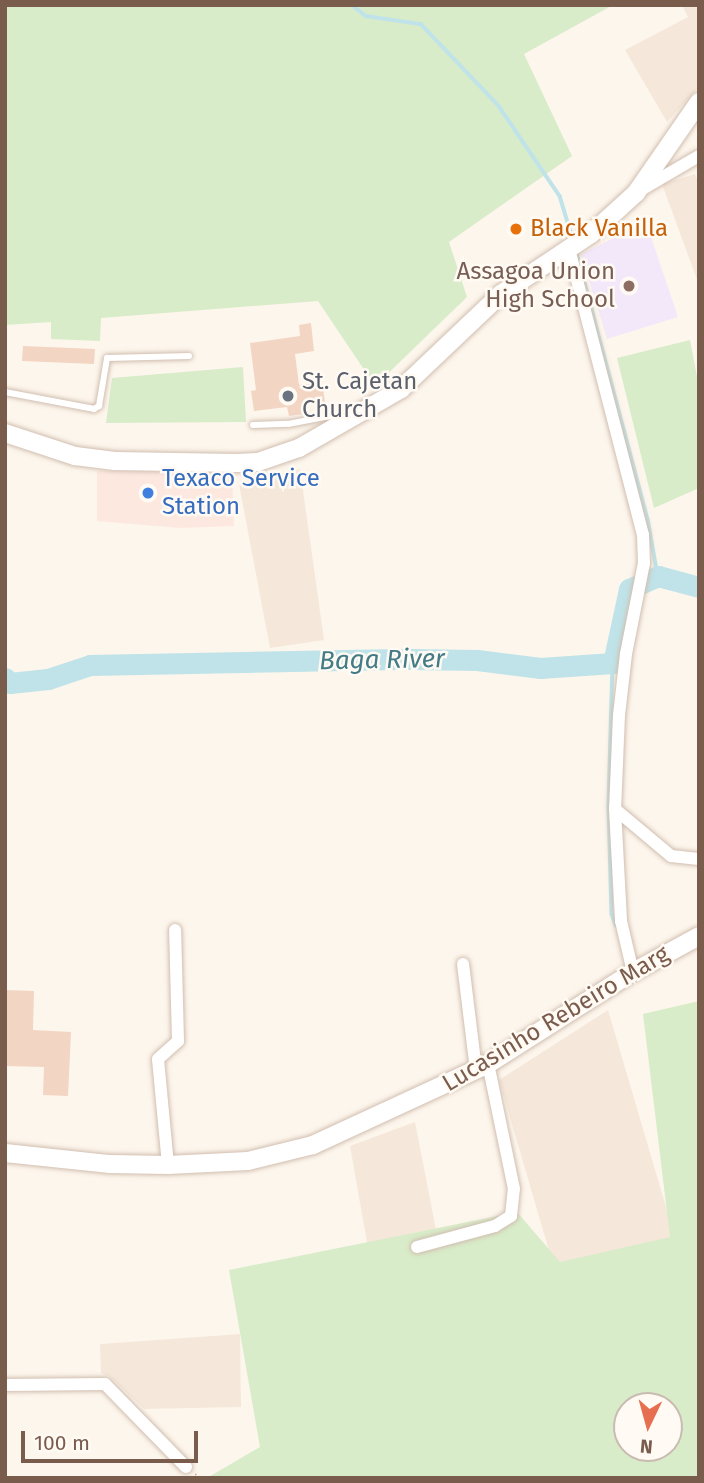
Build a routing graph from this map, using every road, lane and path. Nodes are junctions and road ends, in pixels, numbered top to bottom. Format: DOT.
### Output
graph roads {
  1 [pos="699,102"];
  2 [pos="699,156"];
  3 [pos="636,193"];
  4 [pos="573,246"];
  5 [pos="190,356"];
  6 [pos="5,392"];
  7 [pos="370,409"];
  8 [pos="253,425"];
  9 [pos="5,433"];
  10 [pos="615,809"];
  11 [pos="699,859"];
  12 [pos="175,930"];
  13 [pos="699,936"];
  14 [pos="463,964"];
  15 [pos="633,972"];
  16 [pos="482,1067"];
  17 [pos="5,1153"];
  18 [pos="168,1165"];
  19 [pos="417,1247"];
  20 [pos="5,1385"];
  21 [pos="186,1466"];
  1 -- 3 [label="main road"];
  2 -- 3 [label="street"];
  3 -- 4 [label="main road"];
  4 -- 7 [label="main road"];
  4 -- 10 [label="street"];
  5 -- 6 [label="lane"];
  7 -- 8 [label="lane"];
  7 -- 9 [label="main road"];
  10 -- 11 [label="street"];
  10 -- 15 [label="street"];
  12 -- 18 [label="street"];
  13 -- 15 [label="main road, Lucasinho Rebeiro Marg"];
  14 -- 16 [label="street"];
  15 -- 16 [label="main road, Lucasinho Rebeiro Marg"];
  16 -- 18 [label="main road, Lucasinho Rebeiro Marg"];
  16 -- 19 [label="street"];
  17 -- 18 [label="main road, Lucasinho Rebeiro Marg"];
  20 -- 21 [label="street"];
}
